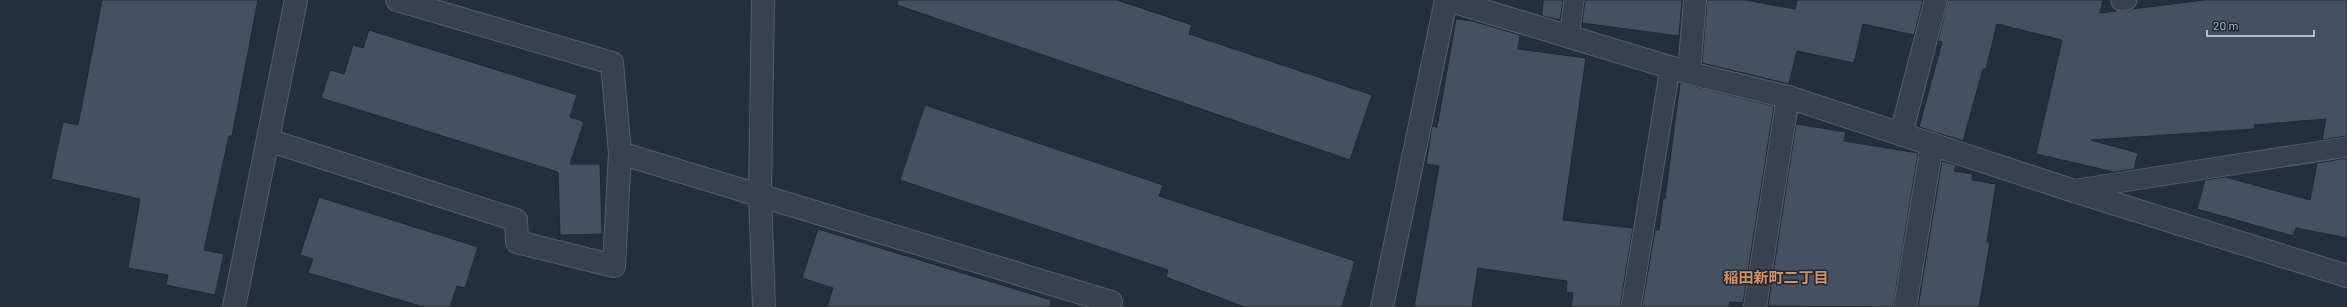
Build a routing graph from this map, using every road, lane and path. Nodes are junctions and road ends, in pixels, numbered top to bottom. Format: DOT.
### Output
graph roads {
  1 [pos="296,0"];
  2 [pos="397,0"];
  3 [pos="763,0"];
  4 [pos="1447,0"];
  5 [pos="1574,0"];
  6 [pos="1695,0"];
  7 [pos="1936,0"];
  8 [pos="1569,37"];
  9 [pos="1679,71"];
  10 [pos="1788,97"];
  11 [pos="1901,134"];
  12 [pos="268,140"];
  13 [pos="1932,144"];
  14 [pos="2347,148"];
  15 [pos="620,153"];
  16 [pos="2071,190"];
  17 [pos="760,194"];
  18 [pos="2347,276"];
  19 [pos="234,307"];
  20 [pos="764,307"];
  21 [pos="1109,307"];
  22 [pos="1382,307"];
  23 [pos="1631,307"];
  24 [pos="1755,307"];
  25 [pos="1905,307"];
  1 -- 12 [label="street"];
  2 -- 15 [label="street"];
  3 -- 17 [label="street"];
  4 -- 8 [label="street"];
  4 -- 22 [label="street"];
  5 -- 8 [label="lane"];
  6 -- 9 [label="street"];
  7 -- 11 [label="street"];
  8 -- 9 [label="street"];
  9 -- 10 [label="street"];
  9 -- 23 [label="lane"];
  10 -- 11 [label="street"];
  10 -- 24 [label="street"];
  11 -- 13 [label="street"];
  12 -- 15 [label="street"];
  12 -- 19 [label="street"];
  13 -- 16 [label="street"];
  13 -- 25 [label="street"];
  14 -- 16 [label="lane"];
  15 -- 17 [label="street"];
  16 -- 18 [label="street"];
  17 -- 20 [label="street"];
  17 -- 21 [label="street"];
}
